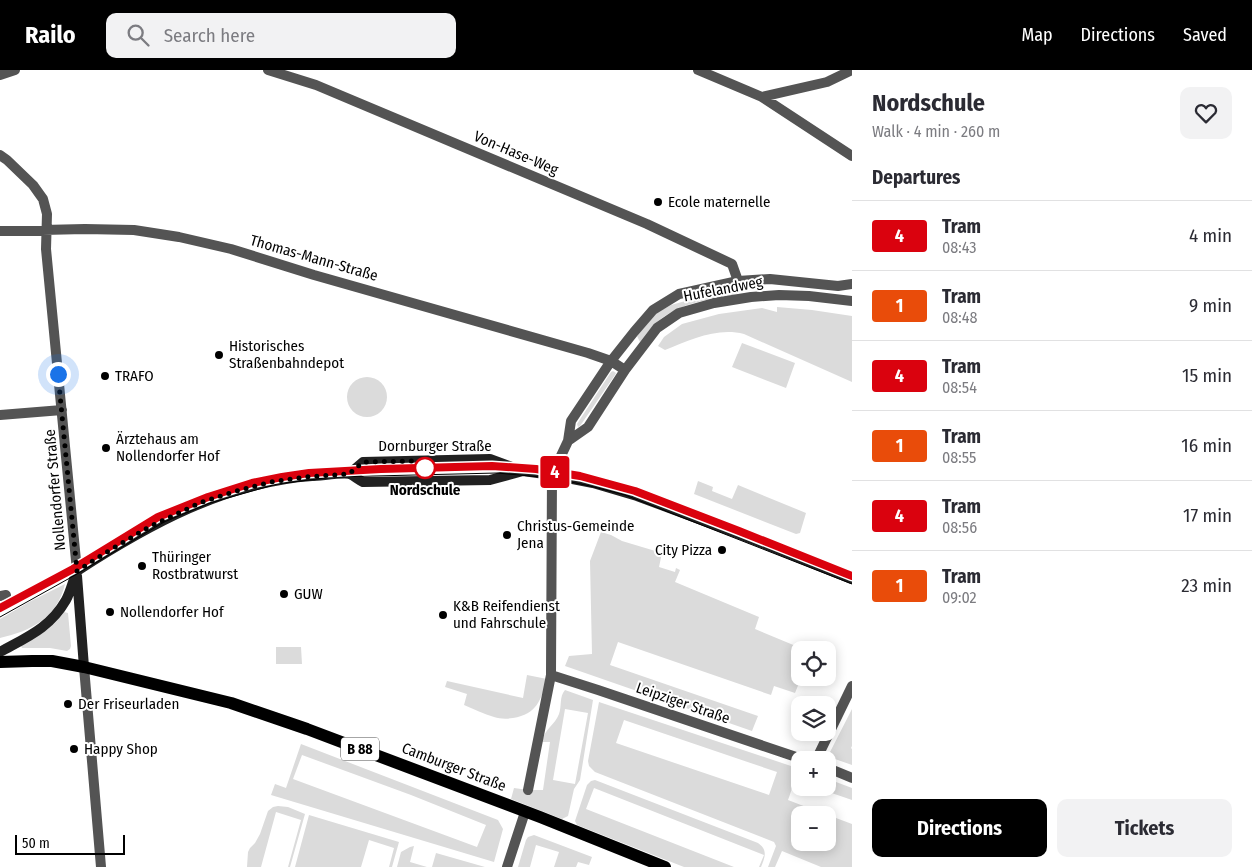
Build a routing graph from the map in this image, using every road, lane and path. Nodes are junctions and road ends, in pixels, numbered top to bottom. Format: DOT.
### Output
graph roads {
  1 [pos="15,70"];
  2 [pos="268,70"];
  3 [pos="698,70"];
  4 [pos="852,70"];
  5 [pos="0,75"];
  6 [pos="762,97"];
  7 [pos="0,156"];
  8 [pos="852,156"];
  9 [pos="46,230"];
  10 [pos="0,231"];
  11 [pos="738,281"];
  12 [pos="852,284"];
  13 [pos="852,302"];
  14 [pos="611,361"];
  15 [pos="625,370"];
  16 [pos="62,410"];
  17 [pos="0,416"];
  18 [pos="568,441"];
  19 [pos="523,471"];
  20 [pos="349,474"];
  21 [pos="552,475"];
  22 [pos="77,571"];
  23 [pos="852,579"];
  24 [pos="0,652"];
  25 [pos="0,662"];
  26 [pos="84,667"];
  27 [pos="551,675"];
  28 [pos="852,686"];
  29 [pos="820,751"];
  30 [pos="791,755"];
  31 [pos="836,771"];
  32 [pos="852,778"];
  33 [pos="528,790"];
  34 [pos="525,812"];
  35 [pos="101,867"];
  36 [pos="507,867"];
  37 [pos="665,867"];
  1 -- 5 [label="street"];
  2 -- 11 [label="street, Von-Hase-Weg"];
  3 -- 6 [label="street"];
  4 -- 6 [label="street"];
  6 -- 8 [label="street"];
  7 -- 9 [label="street"];
  9 -- 10 [label="street, Thomas-Mann-Straße"];
  9 -- 14 [label="street, Thomas-Mann-Straße"];
  9 -- 16 [label="street, Nollendorfer Straße"];
  11 -- 12 [label="street, Hufelandweg"];
  11 -- 14 [label="street, Hufelandweg"];
  13 -- 15 [label="street, Hufelandweg"];
  14 -- 15 [label="street"];
  14 -- 18 [label="street, Hufelandweg"];
  15 -- 18 [label="street, Hufelandweg"];
  16 -- 17 [label="street"];
  16 -- 22 [label="street, Nollendorfer Straße"];
  18 -- 21 [label="street, Hufelandweg"];
  19 -- 20 [label="street, Dornburger Straße"];
  19 -- 20 [label="street, Dornburger Straße"];
  19 -- 21 [label="street, Dornburger Straße"];
  20 -- 22 [label="street, Dornburger Straße"];
  21 -- 23 [label="street, Dornburger Straße"];
  21 -- 27 [label="street"];
  22 -- 24 [label="street"];
  22 -- 26 [label="street, Nollendorfer Straße"];
  25 -- 26 [label="main road, B 88"];
  26 -- 34 [label="main road, Camburger Straße / B 88"];
  26 -- 35 [label="street, Nollendorfer Straße"];
  27 -- 30 [label="street, Leipziger Straße"];
  27 -- 33 [label="street"];
  28 -- 29 [label="street"];
  31 -- 32 [label="street"];
  34 -- 36 [label="street"];
  34 -- 37 [label="main road, Camburger Straße / B 88"];
}
